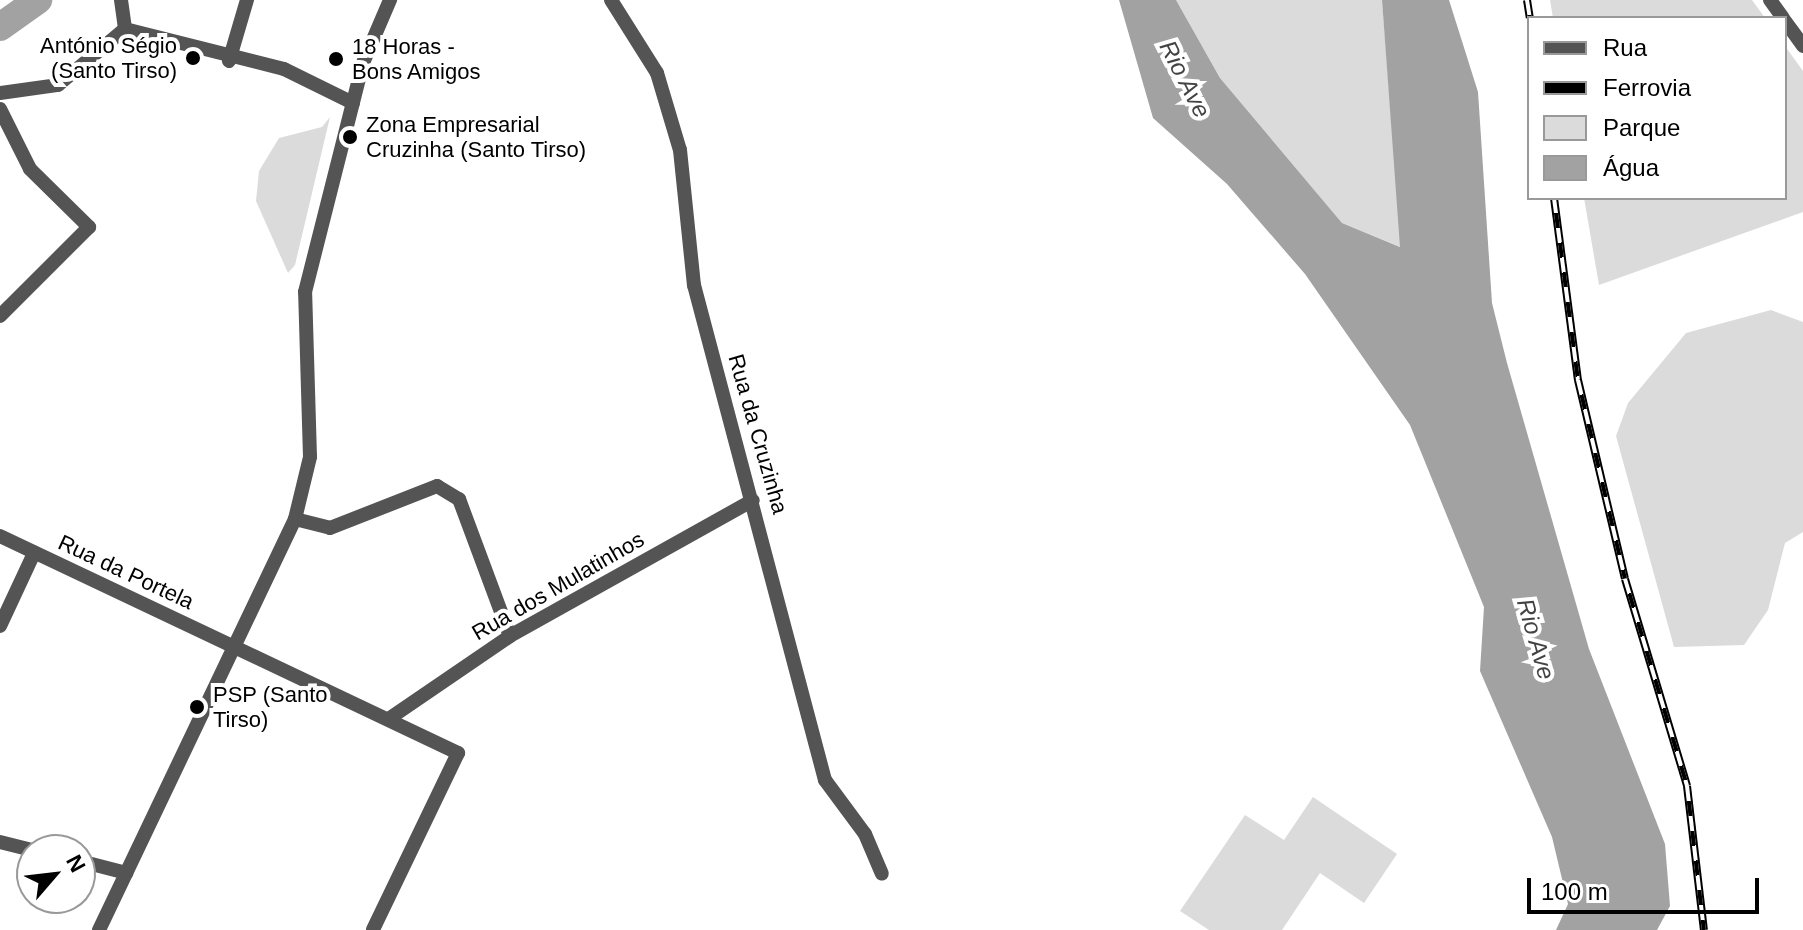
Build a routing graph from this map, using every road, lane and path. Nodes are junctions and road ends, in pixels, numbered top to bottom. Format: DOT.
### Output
graph roads {
  1 [pos="121,0"];
  2 [pos="247,0"];
  3 [pos="390,0"];
  4 [pos="611,0"];
  5 [pos="1787,24"];
  6 [pos="125,29"];
  7 [pos="1803,46"];
  8 [pos="229,61"];
  9 [pos="0,93"];
  10 [pos="353,103"];
  11 [pos="0,109"];
  12 [pos="0,316"];
  13 [pos="753,500"];
  14 [pos="295,519"];
  15 [pos="0,536"];
  16 [pos="34,553"];
  17 [pos="0,626"];
  18 [pos="510,636"];
  19 [pos="235,647"];
  20 [pos="390,718"];
  21 [pos="96,865"];
  22 [pos="126,873"];
  23 [pos="882,874"];
  24 [pos="99,930"];
  25 [pos="373,930"];
  1 -- 6 [label="street"];
  2 -- 8 [label="street"];
  3 -- 10 [label="street"];
  4 -- 13 [label="street, Rua da Cruzinha"];
  5 -- 7 [label="street"];
  6 -- 8 [label="street"];
  6 -- 9 [label="street"];
  8 -- 10 [label="street"];
  10 -- 14 [label="street"];
  11 -- 12 [label="street"];
  13 -- 18 [label="street, Rua dos Mulatinhos"];
  13 -- 23 [label="street, Rua da Cruzinha"];
  14 -- 18 [label="street"];
  14 -- 19 [label="street"];
  15 -- 16 [label="street, Rua da Portela"];
  16 -- 17 [label="street"];
  16 -- 19 [label="street, Rua da Portela"];
  18 -- 20 [label="street, Rua dos Mulatinhos"];
  19 -- 20 [label="street, Rua da Portela"];
  19 -- 22 [label="street"];
  20 -- 25 [label="street, Rua da Portela"];
  21 -- 22 [label="street"];
  22 -- 24 [label="street"];
}
